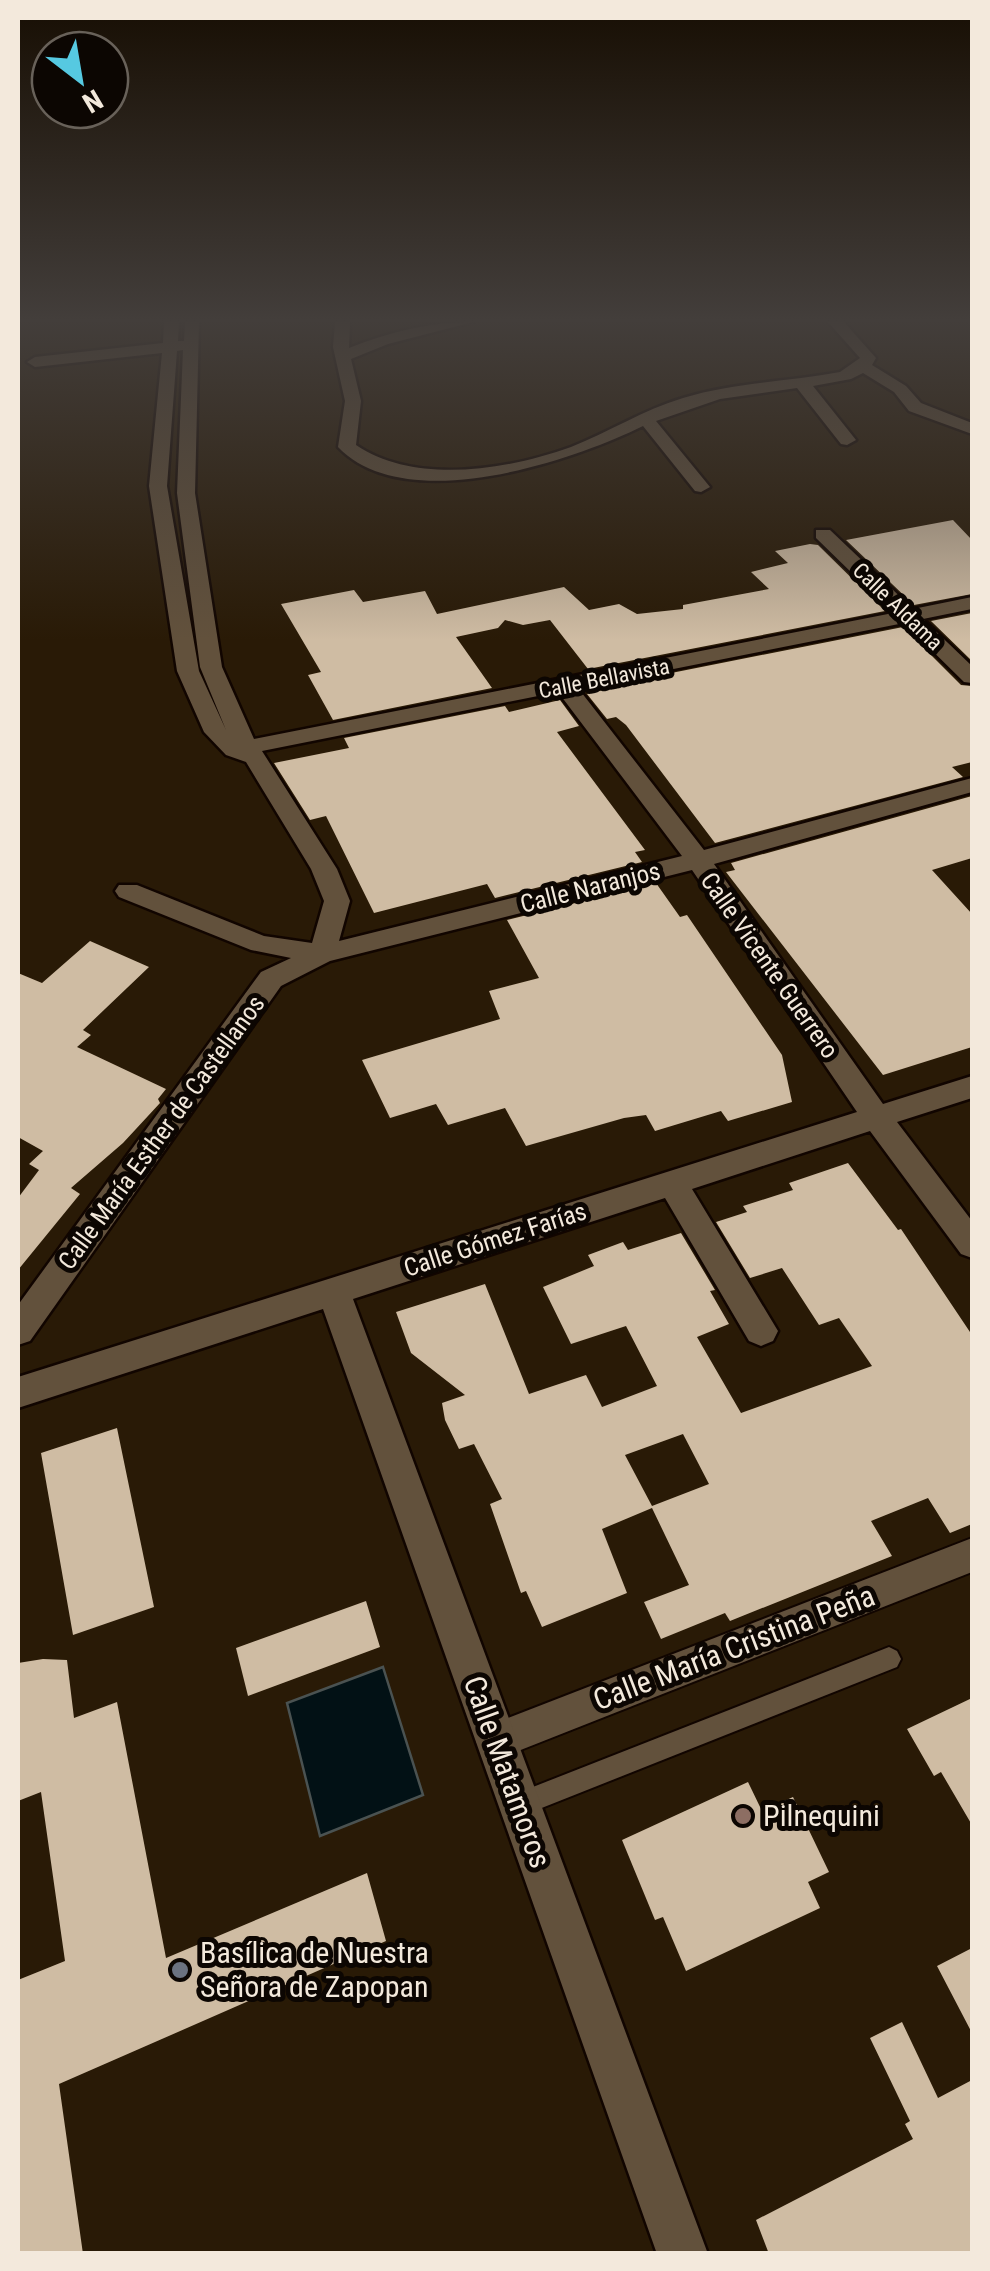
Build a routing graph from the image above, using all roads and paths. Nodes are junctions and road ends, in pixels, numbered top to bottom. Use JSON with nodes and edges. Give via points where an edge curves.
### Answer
{"nodes":[{"id":1,"x":164,"y":428,"type":"edge"},
{"id":2,"x":188,"y":428,"type":"edge"},
{"id":3,"x":349,"y":428,"type":"edge"},
{"id":4,"x":624,"y":428,"type":"edge"},
{"id":5,"x":653,"y":428,"type":"edge"},
{"id":6,"x":837,"y":428,"type":"edge"},
{"id":7,"x":847,"y":440,"type":"dead end"},
{"id":8,"x":701,"y":487,"type":"dead end"},
{"id":9,"x":186,"y":494,"type":"junction"},
{"id":10,"x":159,"y":495,"type":"junction"},
{"id":11,"x":824,"y":534,"type":"dead end"},
{"id":12,"x":972,"y":603,"type":"edge"},
{"id":13,"x":909,"y":616,"type":"junction"},
{"id":14,"x":972,"y":677,"type":"edge"},
{"id":15,"x":565,"y":686,"type":"junction"},
{"id":16,"x":247,"y":754,"type":"junction"},
{"id":17,"x":972,"y":786,"type":"edge"},
{"id":18,"x":698,"y":860,"type":"junction"},
{"id":19,"x":128,"y":891,"type":"dead end"},
{"id":20,"x":322,"y":954,"type":"junction"},
{"id":21,"x":972,"y":1088,"type":"edge"},
{"id":22,"x":876,"y":1118,"type":"junction"},
{"id":23,"x":672,"y":1182,"type":"junction"},
{"id":24,"x":972,"y":1245,"type":"edge"},
{"id":25,"x":333,"y":1290,"type":"junction"},
{"id":26,"x":18,"y":1330,"type":"edge"},
{"id":27,"x":761,"y":1331,"type":"dead end"},
{"id":28,"x":18,"y":1392,"type":"edge"},
{"id":29,"x":972,"y":1555,"type":"edge"},
{"id":30,"x":888,"y":1659,"type":"dead end"},
{"id":31,"x":495,"y":1741,"type":"junction"},
{"id":32,"x":518,"y":1805,"type":"junction"},
{"id":33,"x":684,"y":2254,"type":"edge"}],
"edges":[{"from":1,"to":10,"type":"street"},
{"from":2,"to":9,"type":"street"},
{"from":3,"to":4,"type":"street","via":[[347,447],[384,467],[453,472],[523,466]]},
{"from":5,"to":8,"type":"street"},
{"from":6,"to":7,"type":"street"},
{"from":9,"to":10,"type":"street"},
{"from":9,"to":16,"type":"street","via":[[211,667]]},
{"from":10,"to":16,"type":"street","via":[[188,672],[216,732]]},
{"from":11,"to":13,"type":"street","name":"Calle Aldama"},
{"from":12,"to":13,"type":"street","name":"Calle Bellavista"},
{"from":13,"to":14,"type":"street","name":"Calle Aldama"},
{"from":13,"to":15,"type":"street","name":"Calle Bellavista"},
{"from":15,"to":16,"type":"street","name":"Calle Bellavista"},
{"from":15,"to":18,"type":"street","name":"Calle Vicente Guerrero"},
{"from":16,"to":20,"type":"street","via":[[324,869],[337,901]]},
{"from":17,"to":18,"type":"street","name":"Calle Naranjos"},
{"from":18,"to":20,"type":"street","name":"Calle Naranjos"},
{"from":18,"to":22,"type":"street","name":"Calle Vicente Guerrero"},
{"from":19,"to":20,"type":"street","via":[[260,944]]},
{"from":20,"to":26,"type":"street","name":"Calle María Esther de Castellanos","via":[[272,979]]},
{"from":21,"to":22,"type":"street","name":"Calle Gómez Farías"},
{"from":22,"to":23,"type":"street","name":"Calle Gómez Farías"},
{"from":22,"to":24,"type":"street","name":"Calle Vicente Guerrero"},
{"from":23,"to":25,"type":"street","name":"Calle Gómez Farías"},
{"from":23,"to":27,"type":"street"},
{"from":25,"to":28,"type":"street","name":"Calle Gómez Farías"},
{"from":25,"to":31,"type":"street","name":"Calle Matamoros"},
{"from":29,"to":31,"type":"street","name":"Calle María Cristina Peña"},
{"from":30,"to":32,"type":"lane"},
{"from":31,"to":32,"type":"street","name":"Calle Matamoros"},
{"from":32,"to":33,"type":"street","name":"Calle Matamoros"}]}
